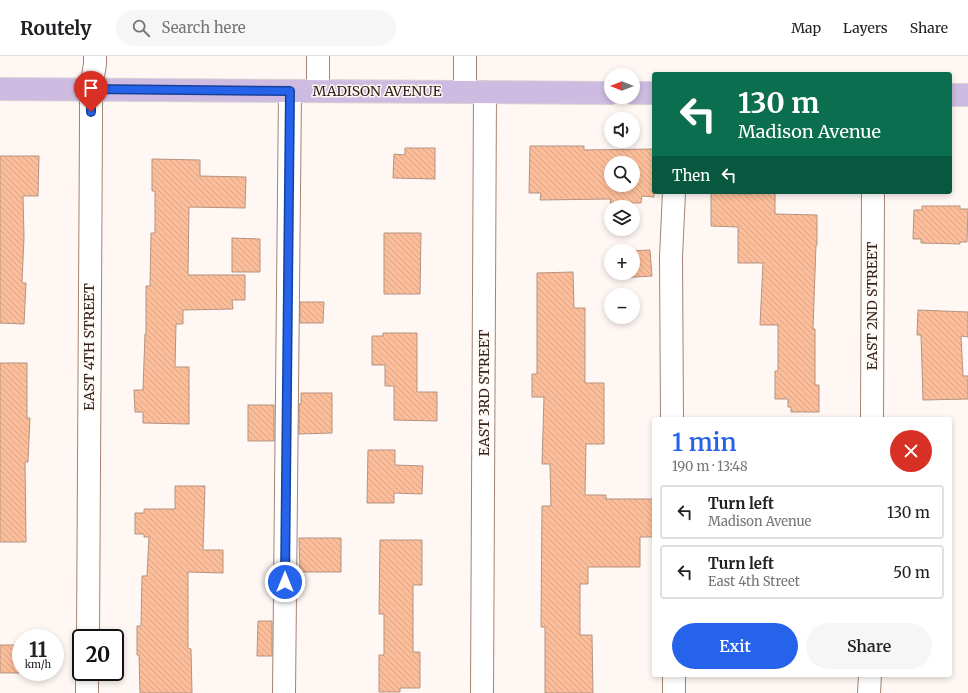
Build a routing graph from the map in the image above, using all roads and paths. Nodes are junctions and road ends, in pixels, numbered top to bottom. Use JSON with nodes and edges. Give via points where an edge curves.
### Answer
{"nodes":[{"id":1,"x":95,"y":56,"type":"edge"},
{"id":2,"x":318,"y":56,"type":"edge"},
{"id":3,"x":465,"y":56,"type":"edge"},
{"id":4,"x":0,"y":89,"type":"edge"},
{"id":5,"x":91,"y":89,"type":"junction"},
{"id":6,"x":290,"y":91,"type":"junction"},
{"id":7,"x":318,"y":91,"type":"junction"},
{"id":8,"x":475,"y":92,"type":"junction"},
{"id":9,"x":604,"y":93,"type":"edge"},
{"id":10,"x":640,"y":93,"type":"edge"},
{"id":11,"x":652,"y":93,"type":"edge"},
{"id":12,"x":952,"y":95,"type":"edge"},
{"id":13,"x":968,"y":95,"type":"edge"},
{"id":14,"x":674,"y":194,"type":"edge"},
{"id":15,"x":873,"y":194,"type":"edge"},
{"id":16,"x":672,"y":417,"type":"edge"},
{"id":17,"x":872,"y":417,"type":"edge"},
{"id":18,"x":88,"y":629,"type":"edge"},
{"id":19,"x":674,"y":677,"type":"edge"},
{"id":20,"x":870,"y":677,"type":"edge"},
{"id":21,"x":87,"y":681,"type":"edge"},
{"id":22,"x":87,"y":693,"type":"edge"},
{"id":23,"x":284,"y":693,"type":"edge"},
{"id":24,"x":482,"y":693,"type":"edge"},
{"id":25,"x":674,"y":693,"type":"edge"},
{"id":26,"x":869,"y":693,"type":"edge"}],
"edges":[{"from":1,"to":5,"type":"street","name":"EAST 4TH STREET"},
{"from":2,"to":7,"type":"street"},
{"from":3,"to":8,"type":"street","name":"EAST 3RD STREET"},
{"from":4,"to":5,"type":"main road","name":"MADISON AVENUE"},
{"from":5,"to":6,"type":"main road","name":"MADISON AVENUE"},
{"from":5,"to":18,"type":"street","name":"EAST 4TH STREET"},
{"from":6,"to":7,"type":"main road","name":"MADISON AVENUE"},
{"from":6,"to":23,"type":"street"},
{"from":7,"to":8,"type":"main road","name":"MADISON AVENUE"},
{"from":8,"to":9,"type":"main road","name":"MADISON AVENUE"},
{"from":8,"to":24,"type":"street","name":"EAST 3RD STREET"},
{"from":10,"to":11,"type":"main road"},
{"from":12,"to":13,"type":"main road"},
{"from":14,"to":16,"type":"street","via":[[671,257]]},
{"from":15,"to":17,"type":"street","name":"EAST 2ND STREET"},
{"from":19,"to":25,"type":"street"},
{"from":20,"to":26,"type":"street"},
{"from":21,"to":22,"type":"street"}]}
